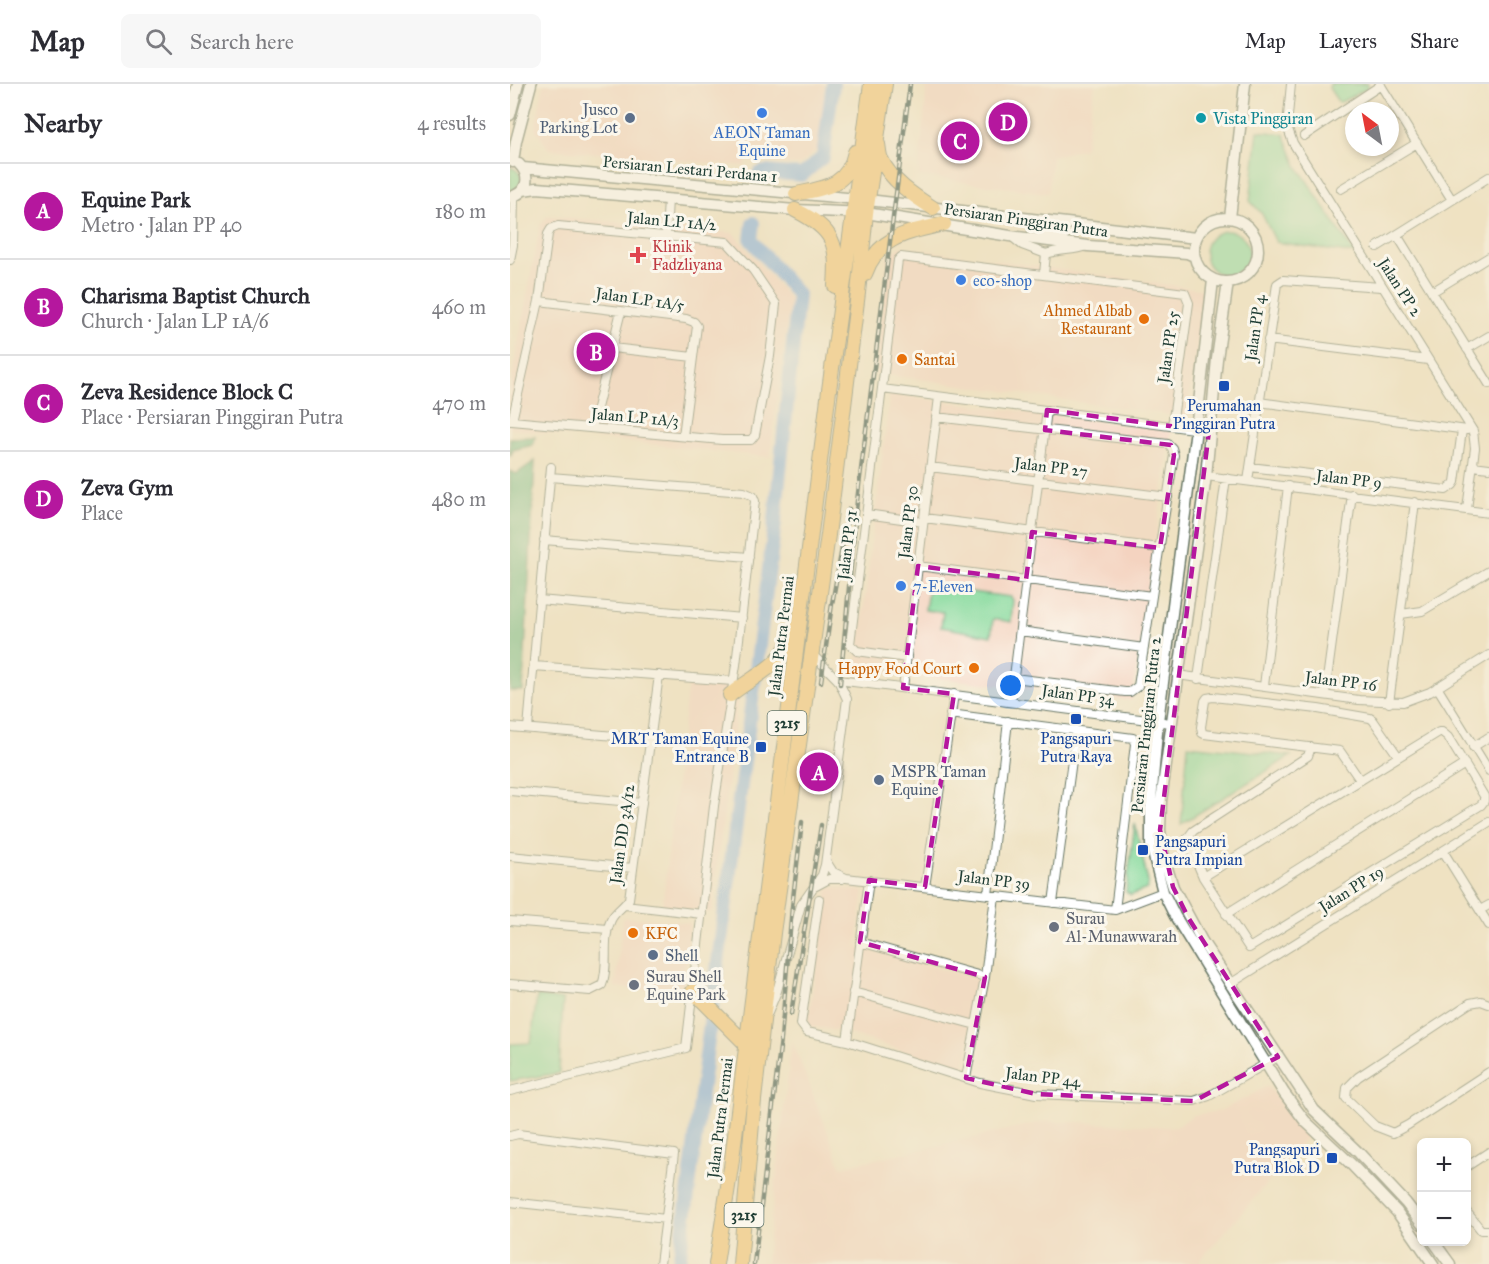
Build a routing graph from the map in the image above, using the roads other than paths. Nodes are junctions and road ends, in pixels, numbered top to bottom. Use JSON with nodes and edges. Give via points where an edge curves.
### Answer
{"nodes":[{"id":1,"x":518,"y":84,"type":"edge"},
{"id":2,"x":531,"y":84,"type":"edge"},
{"id":3,"x":871,"y":84,"type":"edge"},
{"id":4,"x":885,"y":84,"type":"edge"},
{"id":5,"x":1245,"y":84,"type":"edge"},
{"id":6,"x":1291,"y":84,"type":"edge"},
{"id":7,"x":1380,"y":85,"type":"edge"},
{"id":8,"x":868,"y":107,"type":"junction"},
{"id":9,"x":510,"y":115,"type":"edge"},
{"id":10,"x":1304,"y":136,"type":"dead end"},
{"id":11,"x":877,"y":139,"type":"junction"},
{"id":12,"x":1417,"y":143,"type":"junction"},
{"id":13,"x":515,"y":164,"type":"edge"},
{"id":14,"x":1489,"y":177,"type":"edge"},
{"id":15,"x":1341,"y":189,"type":"dead end"},
{"id":16,"x":523,"y":190,"type":"junction"},
{"id":17,"x":796,"y":194,"type":"junction"},
{"id":18,"x":512,"y":197,"type":"edge"},
{"id":19,"x":668,"y":199,"type":"junction"},
{"id":20,"x":1452,"y":200,"type":"junction"},
{"id":21,"x":860,"y":206,"type":"junction"},
{"id":22,"x":933,"y":208,"type":"junction"},
{"id":23,"x":795,"y":210,"type":"junction"},
{"id":24,"x":1230,"y":218,"type":"junction"},
{"id":25,"x":1032,"y":219,"type":"junction"},
{"id":26,"x":944,"y":224,"type":"junction"},
{"id":27,"x":666,"y":235,"type":"junction"},
{"id":28,"x":1397,"y":235,"type":"junction"},
{"id":29,"x":1010,"y":236,"type":"junction"},
{"id":30,"x":1196,"y":238,"type":"junction"},
{"id":31,"x":1065,"y":242,"type":"junction"},
{"id":32,"x":1088,"y":246,"type":"junction"},
{"id":33,"x":1377,"y":247,"type":"dead end"},
{"id":34,"x":1046,"y":254,"type":"junction"},
{"id":35,"x":1194,"y":256,"type":"junction"},
{"id":36,"x":1489,"y":257,"type":"edge"},
{"id":37,"x":510,"y":260,"type":"edge"},
{"id":38,"x":1044,"y":274,"type":"junction"},
{"id":39,"x":1213,"y":280,"type":"junction"},
{"id":40,"x":1228,"y":282,"type":"junction"},
{"id":41,"x":1382,"y":287,"type":"junction"},
{"id":42,"x":858,"y":292,"type":"junction"},
{"id":43,"x":1432,"y":292,"type":"junction"},
{"id":44,"x":539,"y":301,"type":"junction"},
{"id":45,"x":621,"y":311,"type":"junction"},
{"id":46,"x":1489,"y":336,"type":"edge"},
{"id":47,"x":1268,"y":340,"type":"junction"},
{"id":48,"x":612,"y":348,"type":"junction"},
{"id":49,"x":1467,"y":349,"type":"junction"},
{"id":50,"x":834,"y":354,"type":"junction"},
{"id":51,"x":693,"y":357,"type":"junction"},
{"id":52,"x":1428,"y":360,"type":"junction"},
{"id":53,"x":1489,"y":384,"type":"edge"},
{"id":54,"x":882,"y":389,"type":"junction"},
{"id":55,"x":939,"y":397,"type":"junction"},
{"id":56,"x":1259,"y":402,"type":"junction"},
{"id":57,"x":1047,"y":410,"type":"junction"},
{"id":58,"x":936,"y":417,"type":"junction"},
{"id":59,"x":511,"y":421,"type":"edge"},
{"id":60,"x":1172,"y":426,"type":"junction"},
{"id":61,"x":592,"y":428,"type":"junction"},
{"id":62,"x":1196,"y":429,"type":"junction"},
{"id":63,"x":1045,"y":430,"type":"junction"},
{"id":64,"x":1462,"y":430,"type":"junction"},
{"id":65,"x":1209,"y":431,"type":"junction"},
{"id":66,"x":1473,"y":431,"type":"junction"},
{"id":67,"x":755,"y":435,"type":"joint"},
{"id":68,"x":683,"y":436,"type":"junction"},
{"id":69,"x":1473,"y":466,"type":"junction"},
{"id":70,"x":551,"y":467,"type":"dead end"},
{"id":71,"x":930,"y":467,"type":"junction"},
{"id":72,"x":1250,"y":468,"type":"junction"},
{"id":73,"x":1489,"y":468,"type":"edge"},
{"id":74,"x":1206,"y":476,"type":"junction"},
{"id":75,"x":550,"y":477,"type":"junction"},
{"id":76,"x":1226,"y":478,"type":"junction"},
{"id":77,"x":1039,"y":481,"type":"junction"},
{"id":78,"x":1248,"y":481,"type":"junction"},
{"id":79,"x":1288,"y":486,"type":"junction"},
{"id":80,"x":1352,"y":494,"type":"junction"},
{"id":81,"x":1168,"y":497,"type":"junction"},
{"id":82,"x":1415,"y":502,"type":"junction"},
{"id":83,"x":1467,"y":509,"type":"junction"},
{"id":84,"x":1489,"y":513,"type":"edge"},
{"id":85,"x":866,"y":514,"type":"junction"},
{"id":86,"x":924,"y":520,"type":"junction"},
{"id":87,"x":812,"y":524,"type":"junction"},
{"id":88,"x":1032,"y":532,"type":"junction"},
{"id":89,"x":544,"y":540,"type":"junction"},
{"id":90,"x":1160,"y":548,"type":"junction"},
{"id":91,"x":749,"y":556,"type":"junction"},
{"id":92,"x":918,"y":566,"type":"junction"},
{"id":93,"x":1489,"y":571,"type":"edge"},
{"id":94,"x":1026,"y":580,"type":"junction"},
{"id":95,"x":1152,"y":596,"type":"junction"},
{"id":96,"x":539,"y":600,"type":"junction"},
{"id":97,"x":1401,"y":614,"type":"junction"},
{"id":98,"x":742,"y":618,"type":"junction"},
{"id":99,"x":1020,"y":631,"type":"junction"},
{"id":100,"x":1144,"y":648,"type":"junction"},
{"id":101,"x":811,"y":654,"type":"junction"},
{"id":102,"x":1489,"y":655,"type":"edge"},
{"id":103,"x":907,"y":658,"type":"junction"},
{"id":104,"x":534,"y":666,"type":"junction"},
{"id":105,"x":659,"y":675,"type":"junction"},
{"id":106,"x":1177,"y":675,"type":"junction"},
{"id":107,"x":1014,"y":678,"type":"junction"},
{"id":108,"x":1198,"y":679,"type":"junction"},
{"id":109,"x":838,"y":680,"type":"junction"},
{"id":110,"x":1264,"y":686,"type":"junction"},
{"id":111,"x":735,"y":687,"type":"junction"},
{"id":112,"x":1437,"y":687,"type":"junction"},
{"id":113,"x":903,"y":688,"type":"junction"},
{"id":114,"x":954,"y":694,"type":"junction"},
{"id":115,"x":1325,"y":695,"type":"junction"},
{"id":116,"x":1011,"y":701,"type":"junction"},
{"id":117,"x":1389,"y":703,"type":"junction"},
{"id":118,"x":1322,"y":710,"type":"junction"},
{"id":119,"x":950,"y":714,"type":"junction"},
{"id":120,"x":1008,"y":721,"type":"junction"},
{"id":121,"x":1158,"y":721,"type":"junction"},
{"id":122,"x":1171,"y":723,"type":"junction"},
{"id":123,"x":510,"y":728,"type":"edge"},
{"id":124,"x":528,"y":728,"type":"junction"},
{"id":125,"x":1076,"y":730,"type":"junction"},
{"id":126,"x":1489,"y":737,"type":"edge"},
{"id":127,"x":650,"y":739,"type":"junction"},
{"id":128,"x":1311,"y":747,"type":"junction"},
{"id":129,"x":1473,"y":747,"type":"junction"},
{"id":130,"x":1398,"y":756,"type":"junction"},
{"id":131,"x":1465,"y":764,"type":"junction"},
{"id":132,"x":1489,"y":771,"type":"edge"},
{"id":133,"x":1360,"y":780,"type":"junction"},
{"id":134,"x":510,"y":791,"type":"edge"},
{"id":135,"x":642,"y":803,"type":"junction"},
{"id":136,"x":1489,"y":822,"type":"edge"},
{"id":137,"x":1443,"y":851,"type":"junction"},
{"id":138,"x":510,"y":856,"type":"edge"},
{"id":139,"x":826,"y":860,"type":"junction"},
{"id":140,"x":633,"y":868,"type":"junction"},
{"id":141,"x":1203,"y":877,"type":"junction"},
{"id":142,"x":846,"y":878,"type":"junction"},
{"id":143,"x":869,"y":880,"type":"junction"},
{"id":144,"x":925,"y":887,"type":"junction"},
{"id":145,"x":1163,"y":892,"type":"junction"},
{"id":146,"x":807,"y":893,"type":"junction"},
{"id":147,"x":992,"y":895,"type":"junction"},
{"id":148,"x":819,"y":899,"type":"dead end"},
{"id":149,"x":1053,"y":903,"type":"junction"},
{"id":150,"x":625,"y":905,"type":"junction"},
{"id":151,"x":1489,"y":905,"type":"edge"},
{"id":152,"x":1115,"y":910,"type":"junction"},
{"id":153,"x":1480,"y":910,"type":"junction"},
{"id":154,"x":702,"y":914,"type":"junction"},
{"id":155,"x":1226,"y":914,"type":"junction"},
{"id":156,"x":510,"y":921,"type":"edge"},
{"id":157,"x":1489,"y":925,"type":"edge"},
{"id":158,"x":608,"y":929,"type":"junction"},
{"id":159,"x":860,"y":942,"type":"junction"},
{"id":160,"x":985,"y":977,"type":"junction"},
{"id":161,"x":510,"y":984,"type":"edge"},
{"id":162,"x":1230,"y":984,"type":"junction"},
{"id":163,"x":854,"y":992,"type":"junction"},
{"id":164,"x":697,"y":995,"type":"junction"},
{"id":165,"x":1489,"y":1004,"type":"edge"},
{"id":166,"x":976,"y":1025,"type":"junction"},
{"id":167,"x":762,"y":1028,"type":"junction"},
{"id":168,"x":847,"y":1041,"type":"junction"},
{"id":169,"x":746,"y":1044,"type":"junction"},
{"id":170,"x":1278,"y":1057,"type":"junction"},
{"id":171,"x":1266,"y":1064,"type":"junction"},
{"id":172,"x":1489,"y":1072,"type":"edge"},
{"id":173,"x":966,"y":1078,"type":"junction"},
{"id":174,"x":510,"y":1091,"type":"edge"},
{"id":175,"x":510,"y":1136,"type":"edge"},
{"id":176,"x":1489,"y":1152,"type":"edge"},
{"id":177,"x":1471,"y":1164,"type":"edge"},
{"id":178,"x":510,"y":1202,"type":"edge"},
{"id":179,"x":1417,"y":1217,"type":"edge"},
{"id":180,"x":1471,"y":1217,"type":"edge"},
{"id":181,"x":666,"y":1220,"type":"junction"},
{"id":182,"x":1489,"y":1230,"type":"edge"},
{"id":183,"x":1437,"y":1246,"type":"edge"},
{"id":184,"x":660,"y":1264,"type":"edge"},
{"id":185,"x":716,"y":1264,"type":"edge"},
{"id":186,"x":740,"y":1264,"type":"edge"},
{"id":187,"x":1433,"y":1264,"type":"edge"},
{"id":188,"x":1450,"y":1264,"type":"edge"}],
"edges":[{"from":1,"to":9,"type":"street"},
{"from":2,"to":13,"type":"street","via":[[516,141]]},
{"from":3,"to":8,"type":"main road","name":"Jalan Putra Permai","number":"3215"},
{"from":4,"to":11,"type":"main road","name":"Jalan Putra Permai","number":"3215"},
{"from":5,"to":24,"type":"street"},
{"from":6,"to":41,"type":"street","name":"Jalan PP 2","via":[[1289,135]]},
{"from":7,"to":10,"type":"street"},
{"from":7,"to":12,"type":"street"},
{"from":8,"to":17,"type":"main road","via":[[861,119],[847,174],[827,187]]},
{"from":8,"to":21,"type":"main road","name":"Jalan Putra Permai","number":"3215"},
{"from":11,"to":21,"type":"main road","name":"Jalan Putra Permai","number":"3215"},
{"from":11,"to":22,"type":"main road","via":[[881,159],[892,175]]},
{"from":12,"to":15,"type":"street"},
{"from":12,"to":20,"type":"street"},
{"from":13,"to":16,"type":"street","via":[[527,179]]},
{"from":13,"to":17,"type":"street","name":"Persiaran Lestari Perdana 1"},
{"from":14,"to":20,"type":"street"},
{"from":16,"to":18,"type":"street"},
{"from":16,"to":19,"type":"street","name":"Persiaran Lestari Perdana 1"},
{"from":17,"to":21,"type":"street","name":"Persiaran Lestari Perdana 1"},
{"from":18,"to":37,"type":"street"},
{"from":19,"to":23,"type":"street","name":"Persiaran Lestari Perdana 1"},
{"from":19,"to":27,"type":"street"},
{"from":20,"to":28,"type":"street"},
{"from":21,"to":22,"type":"street","name":"Persiaran Pinggiran Putra"},
{"from":21,"to":23,"type":"street","name":"Persiaran Lestari Perdana 1"},
{"from":21,"to":26,"type":"street","name":"Persiaran Pinggiran Putra"},
{"from":21,"to":42,"type":"main road","name":"Jalan Putra Permai","number":"3215"},
{"from":21,"to":50,"type":"main road","name":"Jalan Putra Permai","number":"3215"},
{"from":22,"to":25,"type":"street","name":"Persiaran Pinggiran Putra"},
{"from":23,"to":50,"type":"main road","via":[[813,219],[833,242],[837,259]]},
{"from":24,"to":30,"type":"street","via":[[1206,225]]},
{"from":24,"to":40,"type":"street","via":[[1240,220],[1255,235],[1258,256],[1247,274]]},
{"from":25,"to":30,"type":"street","name":"Persiaran Pinggiran Putra"},
{"from":25,"to":31,"type":"street","via":[[1033,228]]},
{"from":26,"to":29,"type":"street","name":"Persiaran Pinggiran Putra"},
{"from":26,"to":42,"type":"main road","via":[[903,234],[877,250]]},
{"from":27,"to":44,"type":"street","name":"Jalan LP 1A/2","via":[[558,226],[551,229]]},
{"from":27,"to":67,"type":"street","name":"Jalan LP 1A/2","via":[[727,242],[753,270],[776,304]]},
{"from":28,"to":33,"type":"street"},
{"from":28,"to":43,"type":"street"},
{"from":29,"to":31,"type":"street","name":"Persiaran Pinggiran Putra"},
{"from":29,"to":34,"type":"street"},
{"from":30,"to":35,"type":"street"},
{"from":31,"to":32,"type":"street","name":"Persiaran Pinggiran Putra"},
{"from":32,"to":34,"type":"street"},
{"from":32,"to":35,"type":"street","name":"Persiaran Pinggiran Putra"},
{"from":34,"to":38,"type":"street"},
{"from":35,"to":39,"type":"street","via":[[1204,274]]},
{"from":36,"to":43,"type":"street"},
{"from":38,"to":54,"type":"street","name":"Jalan PP 25","via":[[901,257]]},
{"from":38,"to":60,"type":"street","name":"Jalan PP 25","via":[[1187,296]]},
{"from":39,"to":40,"type":"street"},
{"from":39,"to":62,"type":"street","name":"Persiaran Pinggiran Putra 2"},
{"from":40,"to":65,"type":"street","name":"Persiaran Pinggiran Putra 2"},
{"from":41,"to":47,"type":"street","name":"Jalan PP 4","via":[[1283,280],[1276,287]]},
{"from":41,"to":52,"type":"street","name":"Jalan PP 2"},
{"from":42,"to":101,"type":"main road","name":"Jalan Putra Permai","number":"3215"},
{"from":43,"to":49,"type":"street"},
{"from":44,"to":45,"type":"street","name":"Jalan LP 1A/5"},
{"from":44,"to":59,"type":"street"},
{"from":45,"to":48,"type":"street"},
{"from":45,"to":51,"type":"street","name":"Jalan LP 1A/5","via":[[694,322],[697,326]]},
{"from":46,"to":49,"type":"street"},
{"from":47,"to":52,"type":"street"},
{"from":47,"to":56,"type":"street","name":"Jalan PP 4"},
{"from":48,"to":51,"type":"street"},
{"from":48,"to":61,"type":"street"},
{"from":49,"to":53,"type":"street"},
{"from":50,"to":87,"type":"main road","name":"Jalan Putra Permai","number":"3215"},
{"from":51,"to":68,"type":"street","name":"Jalan LP 1A/5"},
{"from":52,"to":66,"type":"street","name":"Jalan PP 2"},
{"from":54,"to":55,"type":"street"},
{"from":54,"to":85,"type":"street","name":"Jalan PP 31"},
{"from":55,"to":57,"type":"street"},
{"from":55,"to":58,"type":"street","name":"Jalan PP 30"},
{"from":56,"to":64,"type":"street"},
{"from":56,"to":72,"type":"street","name":"Jalan PP 4"},
{"from":57,"to":60,"type":"street"},
{"from":57,"to":63,"type":"street"},
{"from":58,"to":63,"type":"street"},
{"from":58,"to":71,"type":"street","name":"Jalan PP 30"},
{"from":59,"to":61,"type":"street","name":"Jalan LP 1A/3"},
{"from":60,"to":62,"type":"street"},
{"from":61,"to":68,"type":"street","name":"Jalan LP 1A/3"},
{"from":62,"to":65,"type":"street"},
{"from":62,"to":121,"type":"street","name":"Persiaran Pinggiran Putra 2"},
{"from":63,"to":77,"type":"street"},
{"from":63,"to":81,"type":"street","via":[[1168,444],[1174,455]]},
{"from":64,"to":66,"type":"street"},
{"from":64,"to":72,"type":"street","via":[[1455,482],[1443,490]]},
{"from":65,"to":74,"type":"street","name":"Persiaran Pinggiran Putra 2"},
{"from":66,"to":69,"type":"street"},
{"from":67,"to":68,"type":"street","name":"Jalan LP 1A/3","via":[[743,441]]},
{"from":69,"to":73,"type":"street"},
{"from":69,"to":83,"type":"street"},
{"from":70,"to":75,"type":"street"},
{"from":71,"to":77,"type":"street","name":"Jalan PP 27"},
{"from":71,"to":86,"type":"street","name":"Jalan PP 30"},
{"from":72,"to":78,"type":"street","name":"Jalan PP 4"},
{"from":74,"to":76,"type":"street","name":"Jalan PP 9"},
{"from":74,"to":106,"type":"street","name":"Persiaran Pinggiran Putra 2"},
{"from":75,"to":89,"type":"street"},
{"from":75,"to":91,"type":"street","via":[[744,492],[755,501]]},
{"from":76,"to":78,"type":"street","name":"Jalan PP 9"},
{"from":76,"to":108,"type":"street"},
{"from":77,"to":81,"type":"street","name":"Jalan PP 27"},
{"from":77,"to":88,"type":"street"},
{"from":78,"to":79,"type":"street","name":"Jalan PP 9"},
{"from":79,"to":80,"type":"street","name":"Jalan PP 9"},
{"from":79,"to":110,"type":"street"},
{"from":80,"to":82,"type":"street","name":"Jalan PP 9"},
{"from":80,"to":115,"type":"street"},
{"from":81,"to":90,"type":"street"},
{"from":82,"to":83,"type":"street","name":"Jalan PP 9"},
{"from":82,"to":97,"type":"street"},
{"from":83,"to":84,"type":"street","name":"Jalan PP 9"},
{"from":85,"to":86,"type":"street"},
{"from":85,"to":103,"type":"street","name":"Jalan PP 31","via":[[850,644],[857,651]]},
{"from":86,"to":88,"type":"street"},
{"from":86,"to":92,"type":"street","name":"Jalan PP 30"},
{"from":87,"to":111,"type":"main road","via":[[801,563],[790,642],[770,669]]},
{"from":87,"to":169,"type":"main road","name":"Jalan Putra Permai","number":"3215"},
{"from":88,"to":90,"type":"street"},
{"from":88,"to":94,"type":"street"},
{"from":89,"to":91,"type":"street"},
{"from":89,"to":96,"type":"street"},
{"from":90,"to":95,"type":"street"},
{"from":91,"to":98,"type":"street"},
{"from":92,"to":94,"type":"street"},
{"from":92,"to":103,"type":"street","name":"Jalan PP 30"},
{"from":93,"to":97,"type":"street","via":[[1422,611]]},
{"from":94,"to":95,"type":"street"},
{"from":94,"to":99,"type":"street"},
{"from":95,"to":100,"type":"street"},
{"from":96,"to":98,"type":"street"},
{"from":96,"to":104,"type":"street"},
{"from":97,"to":117,"type":"street"},
{"from":98,"to":111,"type":"street"},
{"from":99,"to":100,"type":"street"},
{"from":99,"to":107,"type":"street"},
{"from":100,"to":107,"type":"street","via":[[1138,686],[1130,692]]},
{"from":101,"to":109,"type":"street"},
{"from":101,"to":167,"type":"main road","name":"Jalan Putra Permai","number":"3215"},
{"from":102,"to":112,"type":"street","name":"Jalan PP 16"},
{"from":103,"to":113,"type":"street","name":"Jalan PP 30"},
{"from":104,"to":105,"type":"street"},
{"from":104,"to":124,"type":"street"},
{"from":105,"to":111,"type":"street"},
{"from":105,"to":127,"type":"street","name":"Jalan DD 3A/12"},
{"from":106,"to":108,"type":"street","name":"Jalan PP 16"},
{"from":106,"to":122,"type":"street","name":"Persiaran Pinggiran Putra 2"},
{"from":107,"to":116,"type":"street"},
{"from":108,"to":110,"type":"street","name":"Jalan PP 16"},
{"from":109,"to":113,"type":"street","name":"Jalan PP 34"},
{"from":109,"to":139,"type":"street","via":[[847,699]]},
{"from":110,"to":115,"type":"street","name":"Jalan PP 16"},
{"from":111,"to":154,"type":"street"},
{"from":112,"to":117,"type":"street","name":"Jalan PP 16","via":[[1403,702]]},
{"from":112,"to":129,"type":"street"},
{"from":113,"to":114,"type":"street","name":"Jalan PP 34"},
{"from":114,"to":116,"type":"street","name":"Jalan PP 34"},
{"from":114,"to":119,"type":"street"},
{"from":115,"to":117,"type":"street","name":"Jalan PP 16"},
{"from":115,"to":118,"type":"street"},
{"from":116,"to":121,"type":"street","name":"Jalan PP 34"},
{"from":118,"to":128,"type":"street","via":[[1214,697],[1204,703],[1204,734]]},
{"from":118,"to":130,"type":"street","via":[[1372,719]]},
{"from":119,"to":120,"type":"street"},
{"from":119,"to":144,"type":"street"},
{"from":120,"to":125,"type":"street"},
{"from":120,"to":147,"type":"street"},
{"from":121,"to":122,"type":"street","name":"Jalan PP 34"},
{"from":121,"to":145,"type":"street","name":"Persiaran Pinggiran Putra 2","via":[[1151,845]]},
{"from":122,"to":162,"type":"street","name":"Persiaran Pinggiran Putra 2","via":[[1161,801],[1164,858],[1189,919]]},
{"from":123,"to":124,"type":"street"},
{"from":124,"to":127,"type":"street"},
{"from":125,"to":149,"type":"street"},
{"from":125,"to":152,"type":"street","via":[[1133,738],[1135,744]]},
{"from":126,"to":129,"type":"street"},
{"from":127,"to":135,"type":"street","name":"Jalan DD 3A/12"},
{"from":128,"to":133,"type":"street","via":[[1342,752]]},
{"from":128,"to":141,"type":"street","via":[[1308,756],[1190,833],[1188,843]]},
{"from":129,"to":132,"type":"street"},
{"from":130,"to":131,"type":"street","via":[[1442,732]]},
{"from":130,"to":133,"type":"street"},
{"from":131,"to":155,"type":"street"},
{"from":131,"to":155,"type":"street","via":[[1484,796],[1481,805],[1251,947]]},
{"from":133,"to":141,"type":"street"},
{"from":134,"to":135,"type":"street"},
{"from":135,"to":140,"type":"street","name":"Jalan DD 3A/12"},
{"from":136,"to":137,"type":"street","name":"Jalan PP 19"},
{"from":137,"to":153,"type":"street"},
{"from":137,"to":162,"type":"street","name":"Jalan PP 19"},
{"from":138,"to":140,"type":"street"},
{"from":139,"to":142,"type":"street","via":[[833,872]]},
{"from":139,"to":146,"type":"street","via":[[822,875]]},
{"from":140,"to":150,"type":"street","name":"Jalan DD 3A/12"},
{"from":141,"to":155,"type":"street"},
{"from":142,"to":143,"type":"street","name":"Jalan PP 39"},
{"from":142,"to":146,"type":"street","via":[[826,880]]},
{"from":143,"to":144,"type":"street","name":"Jalan PP 39"},
{"from":143,"to":159,"type":"street"},
{"from":144,"to":147,"type":"street","name":"Jalan PP 39"},
{"from":145,"to":152,"type":"street","name":"Jalan PP 39"},
{"from":145,"to":171,"type":"street","name":"Persiaran Pinggiran Putra 2"},
{"from":146,"to":167,"type":"street"},
{"from":147,"to":149,"type":"street","name":"Jalan PP 39"},
{"from":147,"to":160,"type":"street"},
{"from":148,"to":168,"type":"street","name":"Jalan PP 44","via":[[801,1024],[807,1032]]},
{"from":149,"to":152,"type":"street","name":"Jalan PP 39"},
{"from":150,"to":154,"type":"street"},
{"from":150,"to":158,"type":"street","name":"Jalan DD 3A/12"},
{"from":151,"to":153,"type":"street"},
{"from":153,"to":157,"type":"street"},
{"from":154,"to":164,"type":"street"},
{"from":156,"to":158,"type":"street"},
{"from":158,"to":161,"type":"street","via":[[604,982],[599,988],[590,991]]},
{"from":159,"to":160,"type":"street"},
{"from":159,"to":163,"type":"street"},
{"from":160,"to":166,"type":"street"},
{"from":162,"to":170,"type":"street","name":"Persiaran Pinggiran Putra 2"},
{"from":163,"to":166,"type":"street"},
{"from":163,"to":168,"type":"street"},
{"from":164,"to":169,"type":"main road"},
{"from":164,"to":174,"type":"street","via":[[686,1048]]},
{"from":165,"to":172,"type":"street","via":[[1470,1003],[1358,1077],[1346,1093],[1349,1103],[1380,1130],[1395,1132]]},
{"from":166,"to":173,"type":"street"},
{"from":167,"to":186,"type":"main road","name":"Jalan Putra Permai","number":"3215"},
{"from":168,"to":173,"type":"street","name":"Jalan PP 44"},
{"from":169,"to":185,"type":"main road","name":"Jalan Putra Permai","number":"3215"},
{"from":170,"to":171,"type":"street","name":"Jalan PP 44"},
{"from":170,"to":179,"type":"street","name":"Persiaran Pinggiran Putra 2","via":[[1314,1110]]},
{"from":171,"to":173,"type":"street","name":"Jalan PP 44","via":[[1194,1101],[1036,1095]]},
{"from":171,"to":187,"type":"street","name":"Persiaran Pinggiran Putra 2","via":[[1305,1121],[1397,1212]]},
{"from":175,"to":181,"type":"street","via":[[674,1154]]},
{"from":176,"to":177,"type":"street"},
{"from":178,"to":181,"type":"street"},
{"from":180,"to":182,"type":"street","via":[[1480,1230]]},
{"from":181,"to":184,"type":"street"},
{"from":183,"to":188,"type":"street"}]}
